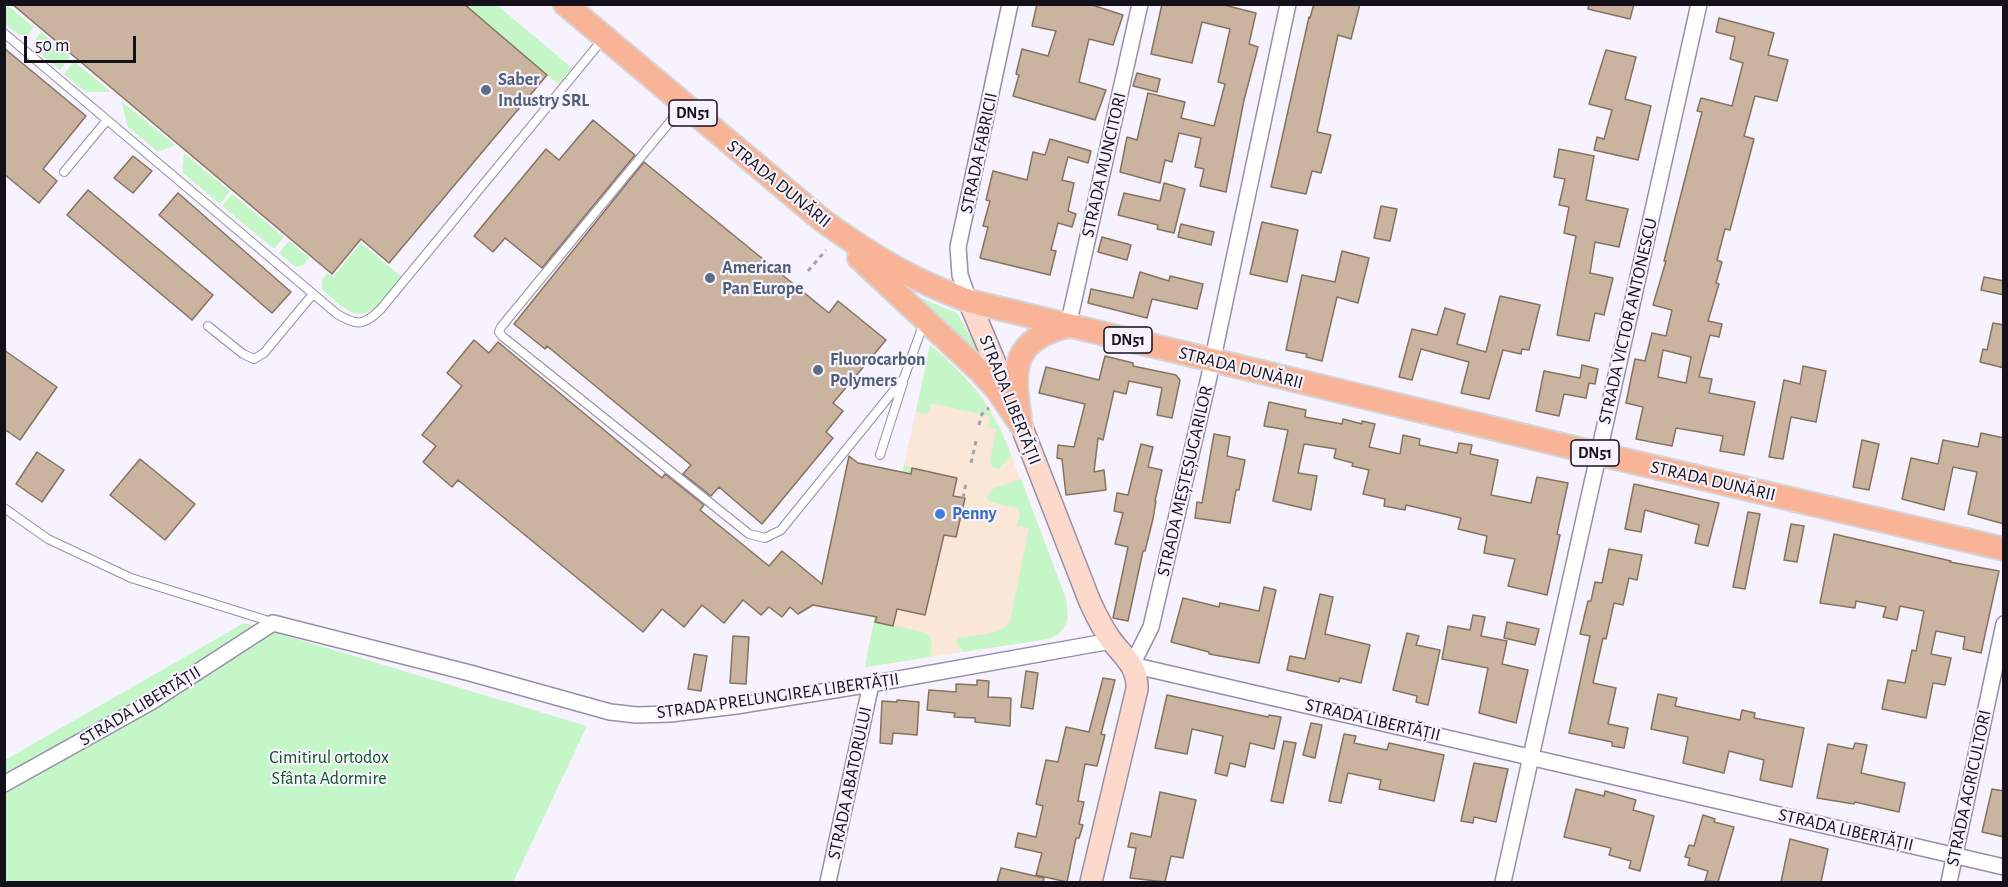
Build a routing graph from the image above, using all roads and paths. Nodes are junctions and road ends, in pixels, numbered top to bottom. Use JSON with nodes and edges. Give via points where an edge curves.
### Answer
{"nodes":[{"id":1,"x":565,"y":4,"type":"edge"},
{"id":2,"x":1010,"y":4,"type":"edge"},
{"id":3,"x":1140,"y":4,"type":"edge"},
{"id":4,"x":1288,"y":4,"type":"edge"},
{"id":5,"x":1699,"y":4,"type":"edge"},
{"id":6,"x":4,"y":33,"type":"edge"},
{"id":7,"x":604,"y":38,"type":"junction"},
{"id":8,"x":684,"y":105,"type":"junction"},
{"id":9,"x":107,"y":120,"type":"junction"},
{"id":10,"x":64,"y":172,"type":"dead end"},
{"id":11,"x":822,"y":220,"type":"junction"},
{"id":12,"x":826,"y":250,"type":"dead end"},
{"id":13,"x":808,"y":271,"type":"dead end"},
{"id":14,"x":313,"y":294,"type":"junction"},
{"id":15,"x":969,"y":301,"type":"junction"},
{"id":16,"x":925,"y":321,"type":"junction"},
{"id":17,"x":208,"y":326,"type":"dead end"},
{"id":18,"x":1068,"y":326,"type":"junction"},
{"id":19,"x":1212,"y":361,"type":"junction"},
{"id":20,"x":904,"y":378,"type":"junction"},
{"id":21,"x":993,"y":405,"type":"dead end"},
{"id":22,"x":979,"y":425,"type":"dead end"},
{"id":23,"x":1021,"y":425,"type":"junction"},
{"id":24,"x":976,"y":441,"type":"dead end"},
{"id":25,"x":1599,"y":454,"type":"junction"},
{"id":26,"x":880,"y":455,"type":"dead end"},
{"id":27,"x":971,"y":463,"type":"dead end"},
{"id":28,"x":966,"y":483,"type":"dead end"},
{"id":29,"x":963,"y":498,"type":"dead end"},
{"id":30,"x":4,"y":507,"type":"edge"},
{"id":31,"x":2004,"y":549,"type":"edge"},
{"id":32,"x":273,"y":623,"type":"junction"},
{"id":33,"x":2004,"y":624,"type":"edge"},
{"id":34,"x":1112,"y":641,"type":"junction"},
{"id":35,"x":1132,"y":665,"type":"junction"},
{"id":36,"x":871,"y":684,"type":"junction"},
{"id":37,"x":1533,"y":757,"type":"junction"},
{"id":38,"x":4,"y":784,"type":"edge"},
{"id":39,"x":1955,"y":855,"type":"junction"},
{"id":40,"x":2004,"y":867,"type":"edge"},
{"id":41,"x":828,"y":882,"type":"edge"},
{"id":42,"x":1091,"y":882,"type":"edge"},
{"id":43,"x":1503,"y":882,"type":"edge"},
{"id":44,"x":1949,"y":882,"type":"edge"}],
"edges":[{"from":1,"to":7,"type":"main road","name":"STRADA DUNĂRII","number":"DN51"},
{"from":2,"to":15,"type":"street","name":"STRADA FABRICII","via":[[958,247],[960,275]]},
{"from":3,"to":18,"type":"street","name":"STRADA MUNCITORI"},
{"from":4,"to":19,"type":"street","name":"STRADA MEȘTEȘUGARILOR"},
{"from":5,"to":25,"type":"street","name":"STRADA VICTOR ANTONESCU"},
{"from":6,"to":9,"type":"lane"},
{"from":7,"to":8,"type":"main road","name":"STRADA DUNĂRII","number":"DN51"},
{"from":7,"to":14,"type":"lane","via":[[371,318],[361,323],[350,322]]},
{"from":8,"to":11,"type":"main road","name":"STRADA DUNĂRII","number":"DN51"},
{"from":8,"to":20,"type":"lane","via":[[501,327],[502,336],[749,534],[765,538],[781,530]]},
{"from":9,"to":10,"type":"lane"},
{"from":9,"to":14,"type":"lane"},
{"from":11,"to":15,"type":"main road","name":"STRADA DUNĂRII","number":"DN51","via":[[892,268]]},
{"from":11,"to":16,"type":"main road"},
{"from":12,"to":13,"type":"path"},
{"from":14,"to":17,"type":"lane","via":[[264,353],[254,359]]},
{"from":15,"to":18,"type":"main road","name":"STRADA DUNĂRII","number":"DN51"},
{"from":15,"to":23,"type":"street","name":"STRADA LIBERTĂȚII"},
{"from":16,"to":20,"type":"lane"},
{"from":16,"to":23,"type":"main road","via":[[989,381]]},
{"from":18,"to":19,"type":"main road","name":"STRADA DUNĂRII","number":"DN51"},
{"from":18,"to":23,"type":"main road","via":[[1039,336],[1020,358],[1015,380]]},
{"from":19,"to":25,"type":"main road","name":"STRADA DUNĂRII","number":"DN51"},
{"from":19,"to":35,"type":"street","name":"STRADA MEȘTEȘUGARILOR","via":[[1151,627]]},
{"from":20,"to":26,"type":"lane"},
{"from":21,"to":22,"type":"path","via":[[982,414]]},
{"from":23,"to":34,"type":"street","name":"STRADA LIBERTĂȚII","via":[[1085,591]]},
{"from":24,"to":27,"type":"path"},
{"from":25,"to":31,"type":"main road","name":"STRADA DUNĂRII","number":"DN51"},
{"from":25,"to":37,"type":"street","name":"STRADA VICTOR ANTONESCU"},
{"from":28,"to":29,"type":"path"},
{"from":30,"to":32,"type":"lane","via":[[48,539],[131,578]]},
{"from":32,"to":36,"type":"street","name":"STRADA PRELUNGIREA LIBERTĂȚII","via":[[610,712],[637,715],[704,710]]},
{"from":32,"to":38,"type":"street","name":"STRADA LIBERTĂȚII","via":[[151,702]]},
{"from":33,"to":39,"type":"street","name":"STRADA AGRICULTORI"},
{"from":34,"to":35,"type":"street","name":"STRADA LIBERTĂȚII"},
{"from":34,"to":36,"type":"street","name":"STRADA PRELUNGIREA LIBERTĂȚII"},
{"from":35,"to":37,"type":"street","name":"STRADA LIBERTĂȚII"},
{"from":35,"to":42,"type":"street","via":[[1137,689]]},
{"from":36,"to":41,"type":"street","name":"STRADA ABATORULUI"},
{"from":37,"to":39,"type":"street","name":"STRADA LIBERTĂȚII"},
{"from":37,"to":43,"type":"street","name":"STRADA VICTOR ANTONESCU"},
{"from":39,"to":40,"type":"street","name":"STRADA LIBERTĂȚII"},
{"from":39,"to":44,"type":"street","name":"STRADA AGRICULTORI"}]}
